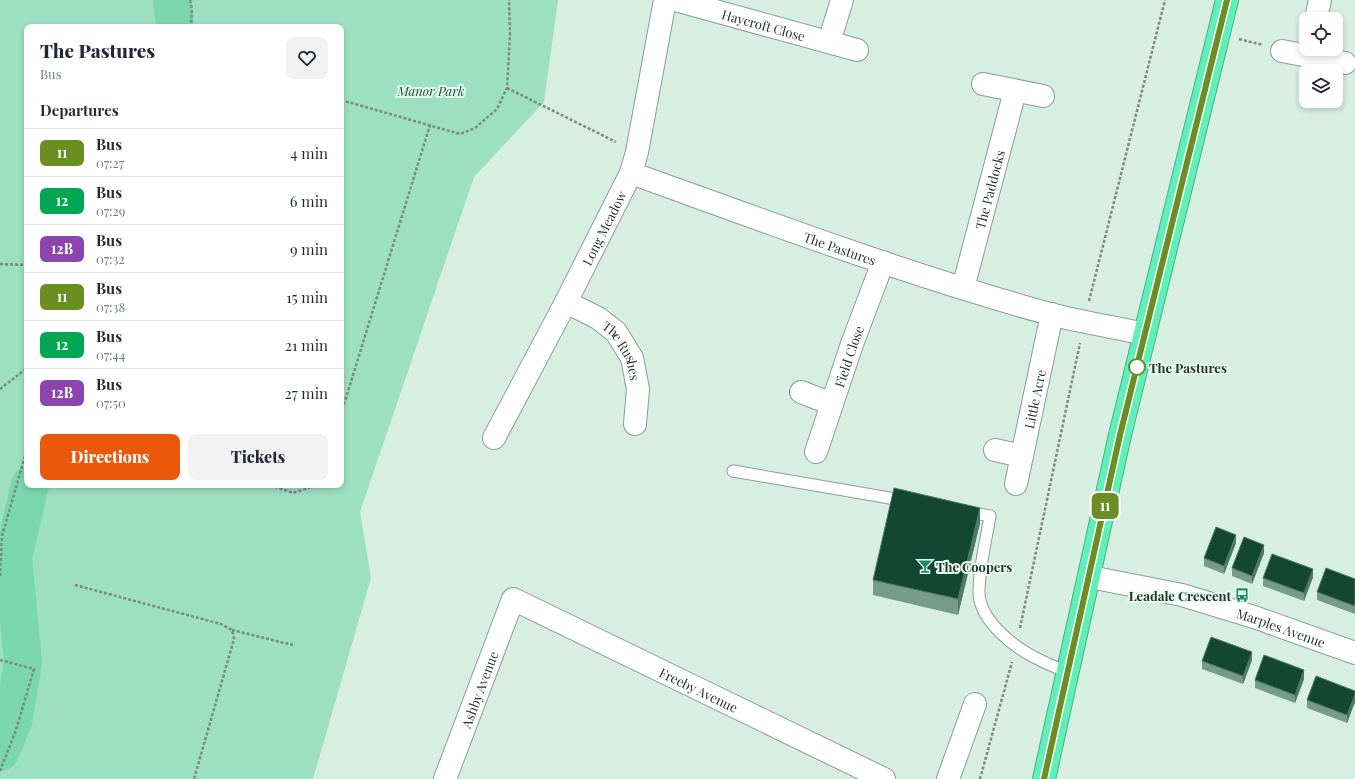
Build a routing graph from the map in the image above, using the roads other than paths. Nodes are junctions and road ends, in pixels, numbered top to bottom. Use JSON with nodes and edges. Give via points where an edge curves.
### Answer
{"nodes":[{"id":1,"x":665,"y":0,"type":"edge"},
{"id":2,"x":675,"y":0,"type":"edge"},
{"id":3,"x":842,"y":0,"type":"edge"},
{"id":4,"x":1227,"y":0,"type":"edge"},
{"id":5,"x":1320,"y":0,"type":"edge"},
{"id":6,"x":1317,"y":12,"type":"edge"},
{"id":7,"x":829,"y":42,"type":"junction"},
{"id":8,"x":857,"y":50,"type":"dead end"},
{"id":9,"x":1282,"y":51,"type":"road end"},
{"id":10,"x":1299,"y":52,"type":"edge"},
{"id":11,"x":1322,"y":56,"type":"edge"},
{"id":12,"x":1345,"y":63,"type":"dead end"},
{"id":13,"x":983,"y":84,"type":"dead end"},
{"id":14,"x":1015,"y":91,"type":"junction"},
{"id":15,"x":1043,"y":96,"type":"dead end"},
{"id":16,"x":631,"y":173,"type":"junction"},
{"id":17,"x":883,"y":262,"type":"junction"},
{"id":18,"x":962,"y":288,"type":"junction"},
{"id":19,"x":566,"y":302,"type":"junction"},
{"id":20,"x":1052,"y":314,"type":"junction"},
{"id":21,"x":1145,"y":334,"type":"junction"},
{"id":22,"x":801,"y":392,"type":"dead end"},
{"id":23,"x":832,"y":404,"type":"junction"},
{"id":24,"x":635,"y":424,"type":"dead end"},
{"id":25,"x":494,"y":438,"type":"dead end"},
{"id":26,"x":995,"y":450,"type":"dead end"},
{"id":27,"x":816,"y":452,"type":"dead end"},
{"id":28,"x":1022,"y":456,"type":"junction"},
{"id":29,"x":733,"y":470,"type":"dead end"},
{"id":30,"x":1016,"y":484,"type":"dead end"},
{"id":31,"x":918,"y":503,"type":"edge"},
{"id":32,"x":954,"y":509,"type":"edge"},
{"id":33,"x":1090,"y":577,"type":"junction"},
{"id":34,"x":513,"y":599,"type":"joint"},
{"id":35,"x":1355,"y":653,"type":"edge"},
{"id":36,"x":1068,"y":672,"type":"junction"},
{"id":37,"x":975,"y":704,"type":"dead end"},
{"id":38,"x":445,"y":779,"type":"edge"},
{"id":39,"x":884,"y":779,"type":"edge"},
{"id":40,"x":948,"y":779,"type":"edge"},
{"id":41,"x":1044,"y":779,"type":"edge"}],
"edges":[{"from":1,"to":16,"type":"street","name":"Long Meadow"},
{"from":2,"to":7,"type":"street","name":"Haycroft Close"},
{"from":3,"to":7,"type":"street"},
{"from":4,"to":21,"type":"highway"},
{"from":5,"to":6,"type":"street"},
{"from":7,"to":8,"type":"street","name":"Haycroft Close"},
{"from":9,"to":10,"type":"street"},
{"from":11,"to":12,"type":"street"},
{"from":13,"to":14,"type":"street"},
{"from":14,"to":15,"type":"street"},
{"from":14,"to":18,"type":"street","name":"The Paddocks"},
{"from":16,"to":17,"type":"street","name":"The Pastures"},
{"from":16,"to":19,"type":"street","name":"Long Meadow"},
{"from":17,"to":18,"type":"street","name":"The Pastures"},
{"from":17,"to":23,"type":"street","name":"Field Close"},
{"from":18,"to":20,"type":"street","name":"The Pastures"},
{"from":19,"to":24,"type":"street","name":"The Rushes","via":[[598,318],[616,332],[632,358],[638,389]]},
{"from":19,"to":25,"type":"street","name":"Long Meadow"},
{"from":20,"to":21,"type":"street","name":"The Pastures"},
{"from":20,"to":28,"type":"street","name":"Little Acre"},
{"from":21,"to":33,"type":"highway","via":[[1120,435]]},
{"from":22,"to":23,"type":"street"},
{"from":23,"to":27,"type":"street","name":"Field Close"},
{"from":26,"to":28,"type":"street"},
{"from":28,"to":30,"type":"street","name":"Little Acre"},
{"from":29,"to":31,"type":"lane"},
{"from":32,"to":36,"type":"lane","via":[[990,516],[979,593],[982,609],[992,623],[1016,646],[1039,660]]},
{"from":33,"to":35,"type":"street","name":"Marples Avenue","via":[[1182,596],[1254,617]]},
{"from":33,"to":36,"type":"highway"},
{"from":34,"to":38,"type":"street","name":"Ashby Avenue"},
{"from":34,"to":39,"type":"street","name":"Freeby Avenue"},
{"from":36,"to":41,"type":"highway"},
{"from":37,"to":40,"type":"street"}]}
